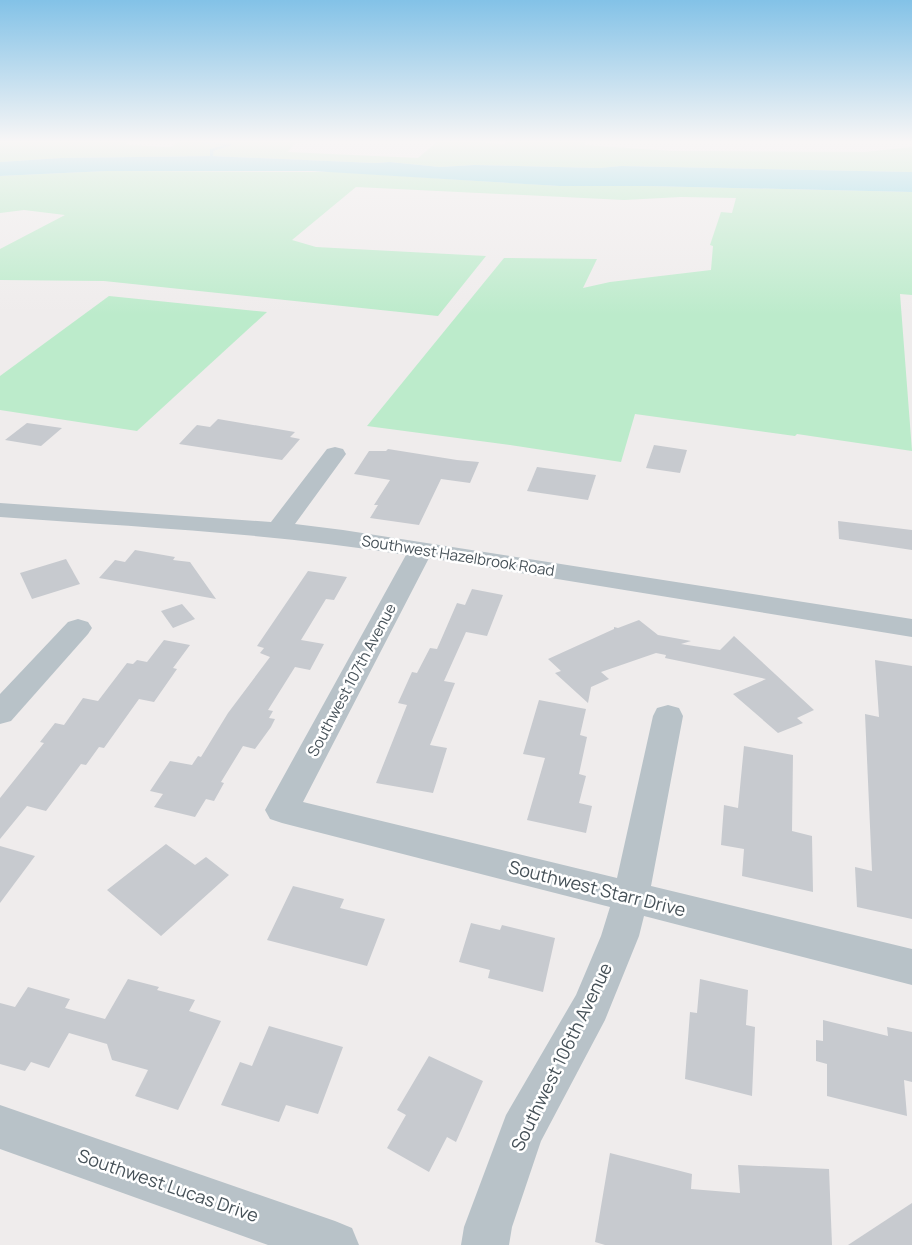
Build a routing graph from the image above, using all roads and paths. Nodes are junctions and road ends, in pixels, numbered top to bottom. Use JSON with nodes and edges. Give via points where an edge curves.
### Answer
{"nodes":[{"id":1,"x":336,"y":454,"type":"dead end"},
{"id":2,"x":0,"y":510,"type":"edge"},
{"id":3,"x":278,"y":530,"type":"junction"},
{"id":4,"x":421,"y":550,"type":"junction"},
{"id":5,"x":78,"y":628,"type":"dead end"},
{"id":6,"x":912,"y":628,"type":"edge"},
{"id":7,"x":0,"y":713,"type":"edge"},
{"id":8,"x":668,"y":716,"type":"dead end"},
{"id":9,"x":282,"y":810,"type":"joint"},
{"id":10,"x":630,"y":898,"type":"junction"},
{"id":11,"x":912,"y":967,"type":"edge"},
{"id":12,"x":0,"y":1127,"type":"edge"},
{"id":13,"x":336,"y":1245,"type":"edge"},
{"id":14,"x":485,"y":1245,"type":"edge"}],
"edges":[{"from":1,"to":3,"type":"street"},
{"from":2,"to":3,"type":"street","name":"Southwest Hazelbrook Road"},
{"from":3,"to":4,"type":"street","name":"Southwest Hazelbrook Road"},
{"from":4,"to":6,"type":"street","name":"Southwest Hazelbrook Road"},
{"from":4,"to":9,"type":"street","name":"Southwest 107th Avenue"},
{"from":5,"to":7,"type":"street"},
{"from":8,"to":10,"type":"street","name":"Southwest 106th Avenue"},
{"from":9,"to":10,"type":"street","name":"Southwest Starr Drive"},
{"from":10,"to":11,"type":"street","name":"Southwest Starr Drive"},
{"from":10,"to":14,"type":"street","name":"Southwest 106th Avenue","via":[[620,936],[591,1007],[522,1130],[488,1227]]},
{"from":12,"to":13,"type":"street","name":"Southwest Lucas Drive"}]}
